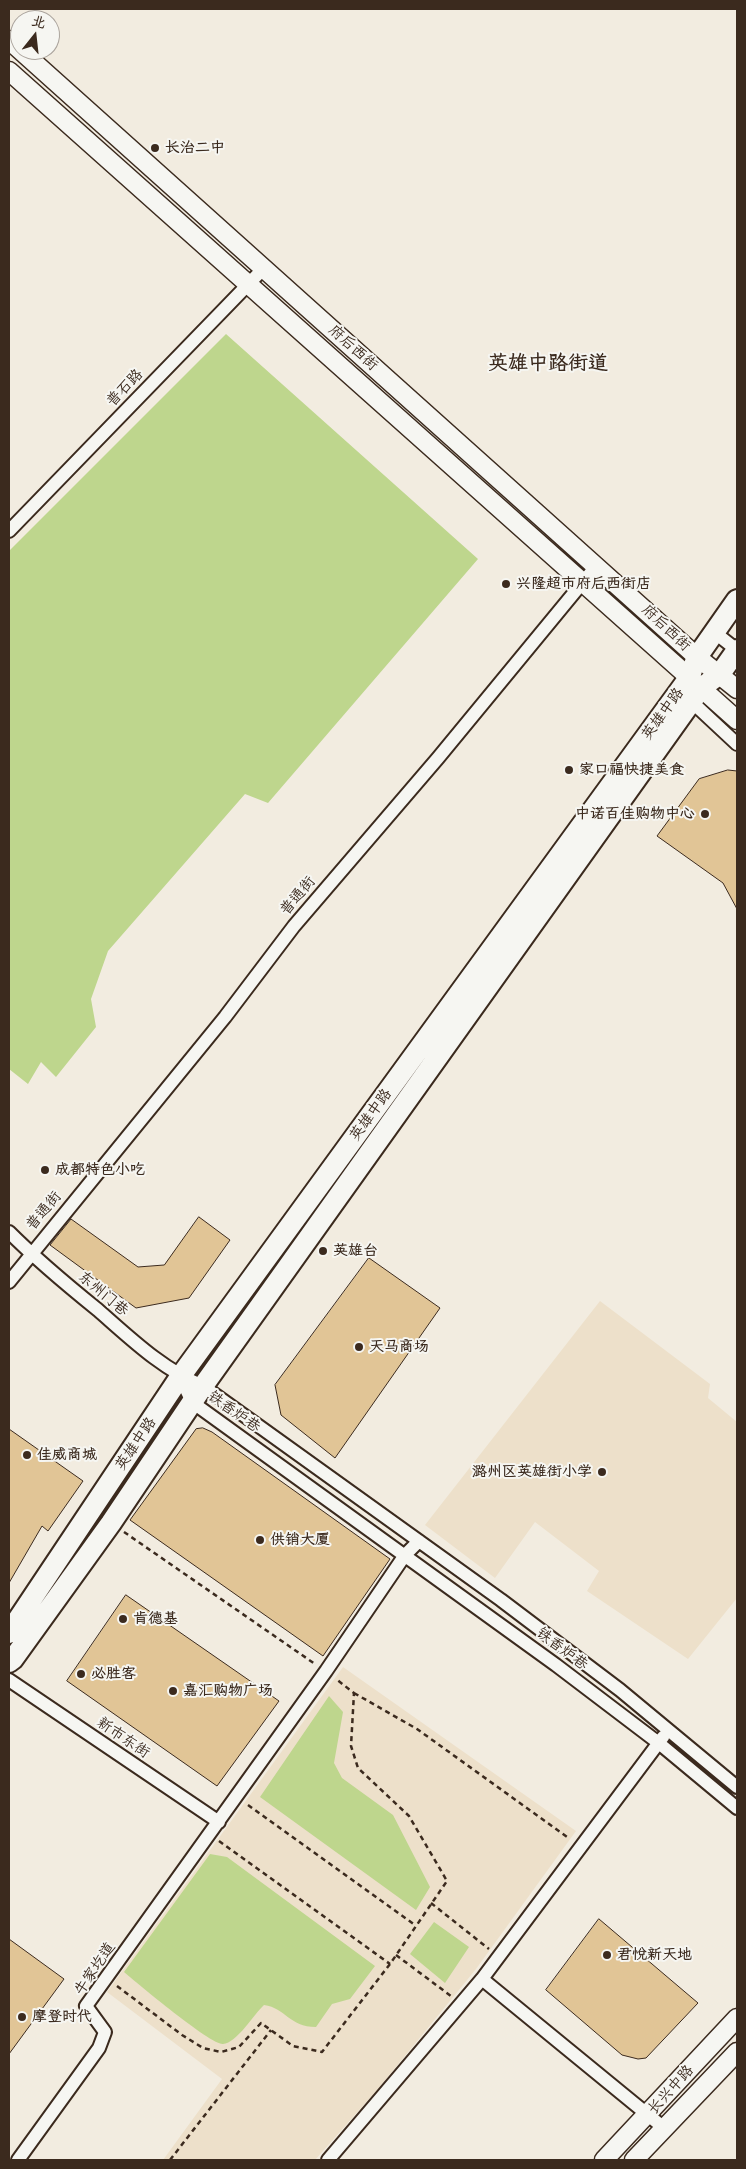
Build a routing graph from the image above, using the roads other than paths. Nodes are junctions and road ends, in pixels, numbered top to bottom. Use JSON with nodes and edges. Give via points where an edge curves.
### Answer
{"nodes":[{"id":1,"x":9,"y":40,"type":"edge"},
{"id":2,"x":9,"y":71,"type":"edge"},
{"id":3,"x":264,"y":268,"type":"junction"},
{"id":4,"x":249,"y":285,"type":"junction"},
{"id":5,"x":9,"y":531,"type":"edge"},
{"id":6,"x":597,"y":565,"type":"junction"},
{"id":7,"x":583,"y":584,"type":"junction"},
{"id":8,"x":737,"y":600,"type":"edge"},
{"id":9,"x":714,"y":632,"type":"junction"},
{"id":10,"x":737,"y":650,"type":"edge"},
{"id":11,"x":697,"y":657,"type":"junction"},
{"id":12,"x":720,"y":674,"type":"junction"},
{"id":13,"x":694,"y":689,"type":"junction"},
{"id":14,"x":737,"y":689,"type":"edge"},
{"id":15,"x":737,"y":720,"type":"edge"},
{"id":16,"x":737,"y":744,"type":"edge"},
{"id":17,"x":9,"y":1232,"type":"edge"},
{"id":18,"x":30,"y":1253,"type":"junction"},
{"id":19,"x":9,"y":1282,"type":"edge"},
{"id":20,"x":180,"y":1377,"type":"junction"},
{"id":21,"x":197,"y":1394,"type":"junction"},
{"id":22,"x":418,"y":1541,"type":"junction"},
{"id":23,"x":405,"y":1555,"type":"junction"},
{"id":24,"x":9,"y":1633,"type":"edge"},
{"id":25,"x":9,"y":1662,"type":"edge"},
{"id":26,"x":9,"y":1680,"type":"edge"},
{"id":27,"x":668,"y":1728,"type":"junction"},
{"id":28,"x":660,"y":1744,"type":"junction"},
{"id":29,"x":737,"y":1787,"type":"edge"},
{"id":30,"x":737,"y":1808,"type":"edge"},
{"id":31,"x":219,"y":1822,"type":"junction"},
{"id":32,"x":482,"y":1979,"type":"junction"},
{"id":33,"x":737,"y":2018,"type":"edge"},
{"id":34,"x":737,"y":2052,"type":"edge"},
{"id":35,"x":648,"y":2115,"type":"junction"},
{"id":36,"x":664,"y":2128,"type":"junction"},
{"id":37,"x":18,"y":2160,"type":"edge"},
{"id":38,"x":328,"y":2160,"type":"edge"},
{"id":39,"x":604,"y":2160,"type":"edge"},
{"id":40,"x":634,"y":2160,"type":"edge"}],
"edges":[{"from":1,"to":3,"type":"main road","name":"府后西街"},
{"from":2,"to":4,"type":"main road","name":"府后西街"},
{"from":3,"to":4,"type":"street","name":"普石路"},
{"from":3,"to":6,"type":"main road","name":"府后西街"},
{"from":4,"to":5,"type":"street","name":"普石路"},
{"from":4,"to":7,"type":"main road","name":"府后西街"},
{"from":6,"to":7,"type":"street","name":"普通街"},
{"from":6,"to":11,"type":"main road","name":"府后西街"},
{"from":7,"to":13,"type":"main road","name":"府后西街"},
{"from":7,"to":18,"type":"street","name":"普通街","via":[[294,926],[225,1017]]},
{"from":8,"to":9,"type":"main road","name":"英雄中路"},
{"from":9,"to":10,"type":"street"},
{"from":9,"to":11,"type":"main road","name":"英雄中路"},
{"from":10,"to":12,"type":"main road","name":"英雄中路"},
{"from":11,"to":12,"type":"main road","name":"府后西街"},
{"from":11,"to":13,"type":"main road","name":"英雄中路"},
{"from":12,"to":13,"type":"main road","name":"英雄中路"},
{"from":12,"to":14,"type":"main road","name":"府后西街"},
{"from":13,"to":15,"type":"main road","name":"府后西街"},
{"from":13,"to":16,"type":"street"},
{"from":13,"to":20,"type":"main road","name":"英雄中路"},
{"from":13,"to":21,"type":"main road","name":"英雄中路"},
{"from":17,"to":18,"type":"street","name":"东州门巷"},
{"from":18,"to":19,"type":"street","name":"普通街"},
{"from":18,"to":20,"type":"street","name":"东州门巷"},
{"from":20,"to":21,"type":"street","name":"铁香炉巷"},
{"from":20,"to":21,"type":"street","name":"铁香炉巷"},
{"from":20,"to":24,"type":"main road","name":"英雄中路"},
{"from":21,"to":22,"type":"street","name":"铁香炉巷"},
{"from":21,"to":23,"type":"street","name":"铁香炉巷"},
{"from":21,"to":25,"type":"main road","name":"英雄中路","via":[[111,1523]]},
{"from":22,"to":23,"type":"street","name":"牛家圪道"},
{"from":22,"to":27,"type":"street","name":"铁香炉巷"},
{"from":23,"to":28,"type":"street","name":"铁香炉巷"},
{"from":23,"to":31,"type":"street","name":"牛家圪道"},
{"from":26,"to":31,"type":"street","name":"新市东街"},
{"from":27,"to":28,"type":"street"},
{"from":27,"to":29,"type":"street","name":"铁香炉巷"},
{"from":28,"to":30,"type":"street","name":"铁香炉巷"},
{"from":28,"to":32,"type":"street"},
{"from":31,"to":37,"type":"street","name":"牛家圪道","via":[[86,2006],[106,2032]]},
{"from":32,"to":35,"type":"street"},
{"from":32,"to":38,"type":"street"},
{"from":33,"to":35,"type":"main road","name":"长兴中路"},
{"from":34,"to":36,"type":"main road","name":"长兴中路"},
{"from":35,"to":36,"type":"street"},
{"from":35,"to":39,"type":"main road","name":"长兴中路"},
{"from":36,"to":40,"type":"main road","name":"长兴中路"}]}
